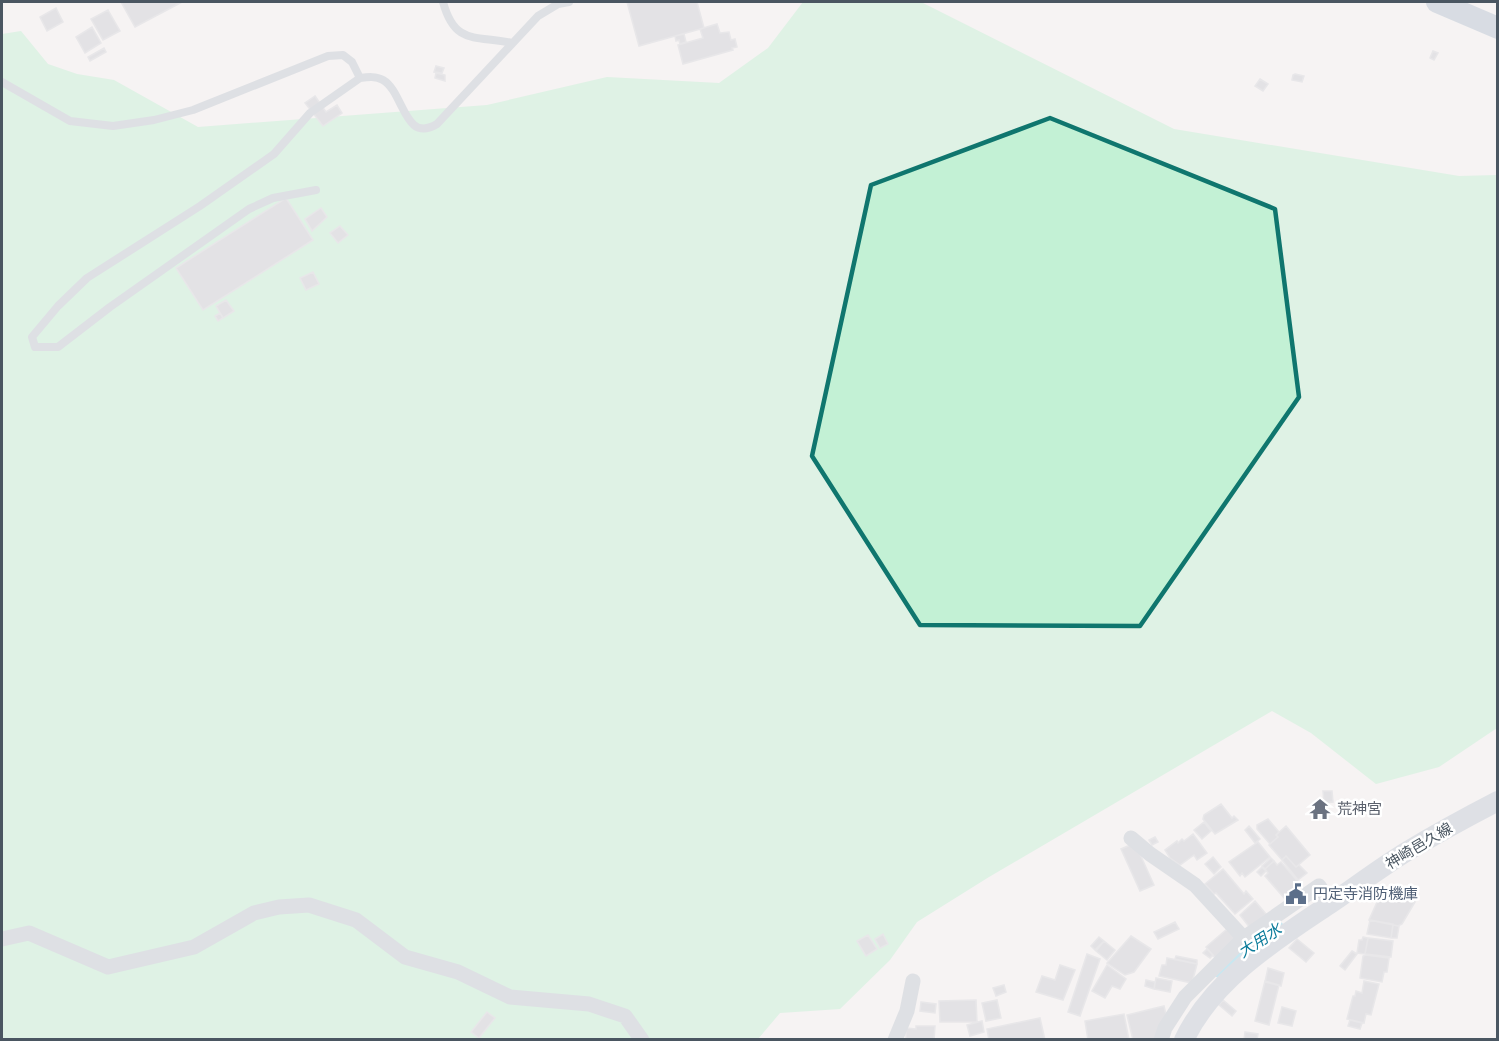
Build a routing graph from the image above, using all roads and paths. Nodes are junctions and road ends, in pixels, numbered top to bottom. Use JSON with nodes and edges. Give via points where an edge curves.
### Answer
{"nodes":[{"id":1,"x":443,"y":2,"type":"edge"},
{"id":2,"x":569,"y":2,"type":"edge"},
{"id":3,"x":1437,"y":2,"type":"edge"},
{"id":4,"x":1497,"y":28,"type":"edge"},
{"id":5,"x":512,"y":43,"type":"junction"},
{"id":6,"x":360,"y":78,"type":"junction"},
{"id":7,"x":2,"y":82,"type":"edge"},
{"id":8,"x":316,"y":190,"type":"dead end"},
{"id":9,"x":1497,"y":801,"type":"edge"},
{"id":10,"x":1131,"y":838,"type":"dead end"},
{"id":11,"x":2,"y":939,"type":"edge"},
{"id":12,"x":1251,"y":946,"type":"junction"},
{"id":13,"x":913,"y":981,"type":"dead end"},
{"id":14,"x":642,"y":1040,"type":"edge"},
{"id":15,"x":895,"y":1040,"type":"edge"},
{"id":16,"x":1161,"y":1040,"type":"edge"},
{"id":17,"x":1184,"y":1040,"type":"edge"}],
"edges":[{"from":1,"to":5,"type":"lane","via":[[451,24],[460,32],[475,39]]},
{"from":2,"to":5,"type":"lane","via":[[538,16]]},
{"from":3,"to":4,"type":"main road"},
{"from":5,"to":6,"type":"lane","via":[[429,129],[419,129],[411,123],[393,91],[381,79]]},
{"from":6,"to":7,"type":"lane","via":[[352,62],[343,55],[328,56],[193,110],[113,126],[70,121]]},
{"from":6,"to":8,"type":"lane","via":[[310,113],[274,154],[87,278],[32,337],[35,347],[58,347],[249,209],[273,198]]},
{"from":9,"to":12,"type":"main road","name":"神崎邑久線","via":[[1327,897]]},
{"from":10,"to":12,"type":"street","via":[[1195,885]]},
{"from":11,"to":14,"type":"street","via":[[29,933],[108,967],[194,947],[254,913],[309,905],[357,920],[405,957],[458,972],[510,997],[589,1004],[625,1016]]},
{"from":12,"to":16,"type":"street","via":[[1185,997]]},
{"from":12,"to":17,"type":"main road","name":"神崎邑久線","via":[[1239,970],[1210,999]]},
{"from":13,"to":15,"type":"street","via":[[907,1011]]}]}
